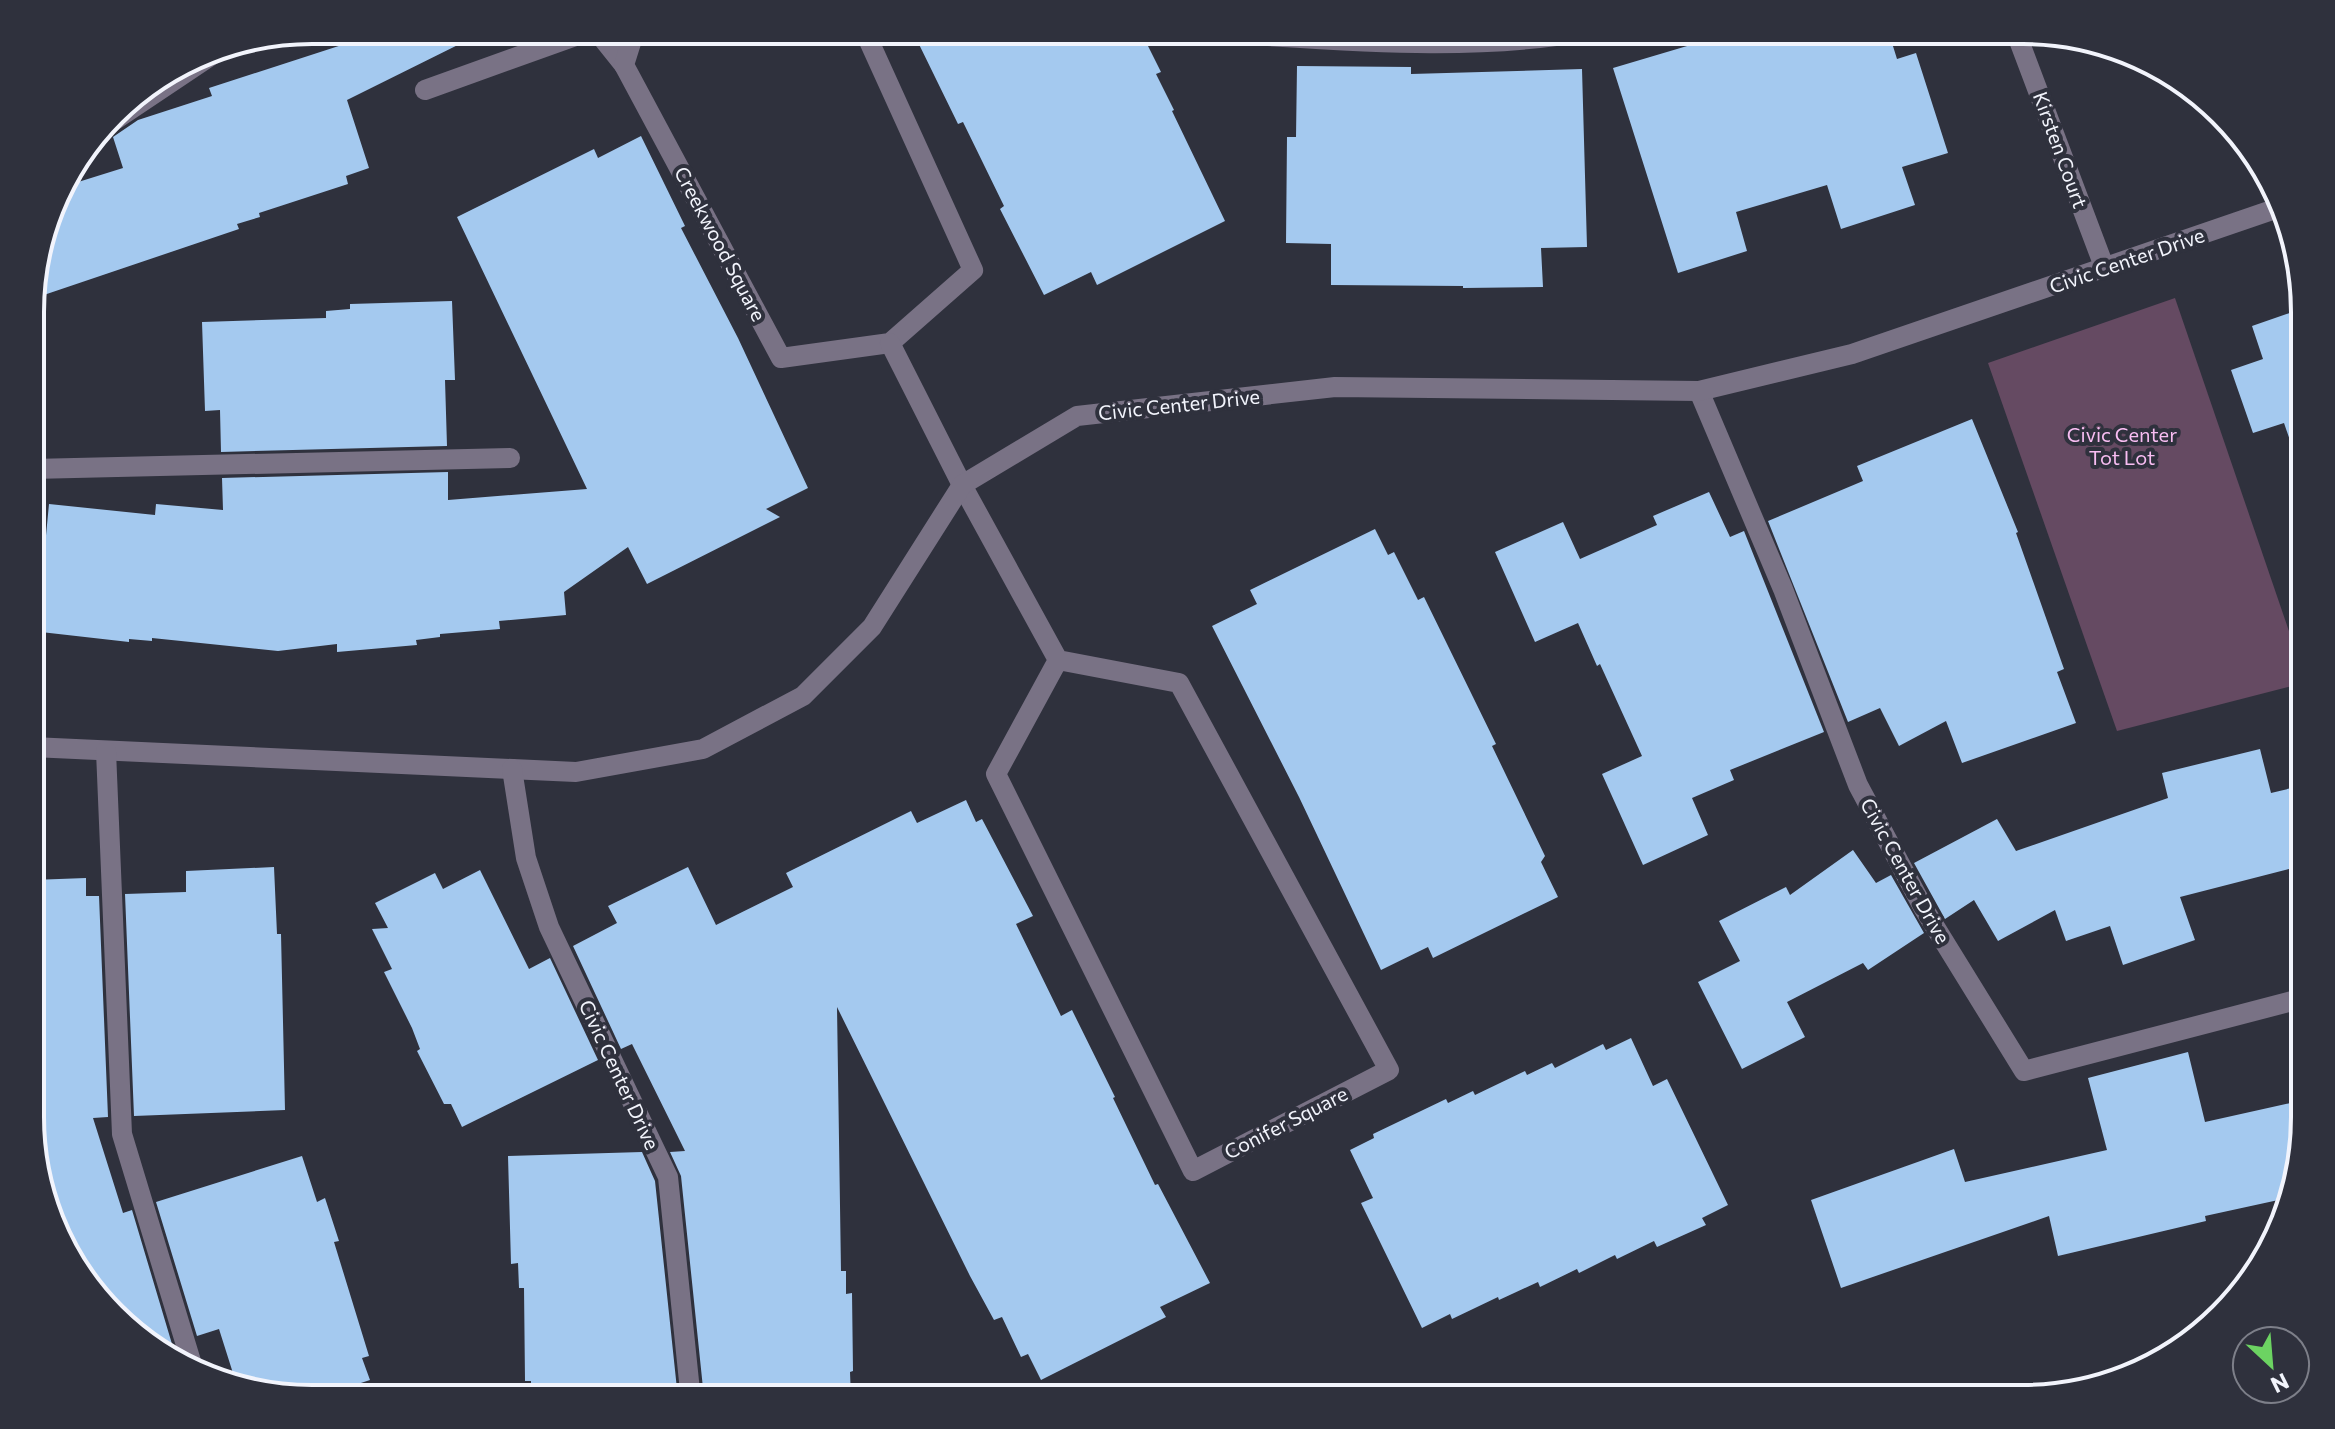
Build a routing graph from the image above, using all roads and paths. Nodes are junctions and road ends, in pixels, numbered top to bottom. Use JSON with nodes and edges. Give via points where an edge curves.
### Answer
{"nodes":[{"id":1,"x":555,"y":44,"type":"edge"},
{"id":2,"x":606,"y":44,"type":"edge"},
{"id":3,"x":631,"y":44,"type":"edge"},
{"id":4,"x":870,"y":44,"type":"edge"},
{"id":5,"x":2020,"y":44,"type":"edge"},
{"id":6,"x":624,"y":65,"type":"junction"},
{"id":7,"x":425,"y":90,"type":"dead end"},
{"id":8,"x":2271,"y":210,"type":"edge"},
{"id":9,"x":2105,"y":269,"type":"junction"},
{"id":10,"x":890,"y":343,"type":"junction"},
{"id":11,"x":1699,"y":391,"type":"junction"},
{"id":12,"x":510,"y":458,"type":"dead end"},
{"id":13,"x":44,"y":469,"type":"edge"},
{"id":14,"x":962,"y":485,"type":"junction"},
{"id":15,"x":1058,"y":660,"type":"junction"},
{"id":16,"x":44,"y":748,"type":"edge"},
{"id":17,"x":106,"y":751,"type":"junction"},
{"id":18,"x":512,"y":769,"type":"junction"},
{"id":19,"x":2290,"y":1002,"type":"edge"},
{"id":20,"x":189,"y":1354,"type":"edge"},
{"id":21,"x":689,"y":1385,"type":"edge"}],
"edges":[{"from":1,"to":7,"type":"street"},
{"from":2,"to":6,"type":"street"},
{"from":3,"to":6,"type":"street"},
{"from":4,"to":10,"type":"street","via":[[973,270]]},
{"from":5,"to":9,"type":"street","name":"Kirsten Court"},
{"from":6,"to":10,"type":"street","name":"Creekwood Square","via":[[781,358]]},
{"from":8,"to":9,"type":"street","name":"Civic Center Drive"},
{"from":9,"to":11,"type":"street","name":"Civic Center Drive","via":[[1852,354]]},
{"from":10,"to":14,"type":"street"},
{"from":11,"to":14,"type":"street","name":"Civic Center Drive","via":[[1335,387],[1077,416]]},
{"from":11,"to":19,"type":"street","name":"Civic Center Drive","via":[[1858,785],[1924,909],[2024,1071]]},
{"from":12,"to":13,"type":"street"},
{"from":14,"to":15,"type":"street"},
{"from":14,"to":18,"type":"street","name":"Civic Center Drive","via":[[872,627],[803,696],[703,749],[576,772]]},
{"from":15,"to":15,"type":"street","name":"Conifer Square","via":[[996,774],[1193,1171],[1389,1070],[1179,683]]},
{"from":16,"to":17,"type":"street","name":"Civic Center Drive"},
{"from":17,"to":18,"type":"street","name":"Civic Center Drive"},
{"from":17,"to":20,"type":"street","via":[[122,1134]]},
{"from":18,"to":21,"type":"street","name":"Civic Center Drive","via":[[526,858],[549,927],[668,1177]]}]}
